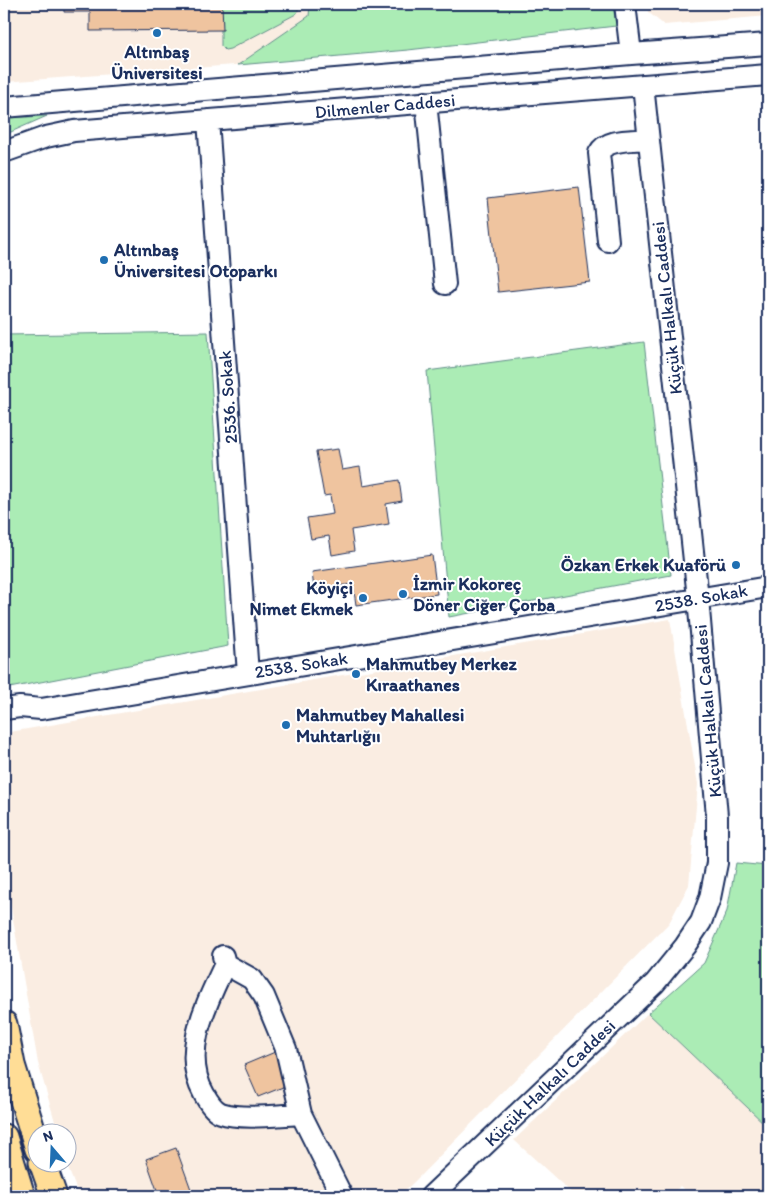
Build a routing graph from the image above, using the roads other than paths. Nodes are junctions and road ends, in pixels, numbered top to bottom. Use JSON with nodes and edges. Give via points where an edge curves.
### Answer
{"nodes":[{"id":1,"x":625,"y":4,"type":"edge"},
{"id":2,"x":768,"y":44,"type":"edge"},
{"id":3,"x":631,"y":54,"type":"junction"},
{"id":4,"x":768,"y":75,"type":"edge"},
{"id":5,"x":642,"y":85,"type":"junction"},
{"id":6,"x":426,"y":102,"type":"junction"},
{"id":7,"x":4,"y":107,"type":"edge"},
{"id":8,"x":208,"y":120,"type":"junction"},
{"id":9,"x":648,"y":139,"type":"junction"},
{"id":10,"x":4,"y":152,"type":"edge"},
{"id":11,"x":608,"y":241,"type":"dead end"},
{"id":12,"x":445,"y":284,"type":"dead end"},
{"id":13,"x":768,"y":587,"type":"edge"},
{"id":14,"x":698,"y":598,"type":"junction"},
{"id":15,"x":248,"y":674,"type":"junction"},
{"id":16,"x":4,"y":709,"type":"edge"},
{"id":17,"x":41,"y":709,"type":"junction"},
{"id":18,"x":4,"y":721,"type":"edge"},
{"id":19,"x":4,"y":1024,"type":"edge"},
{"id":20,"x":301,"y":1114,"type":"junction"},
{"id":21,"x":30,"y":1122,"type":"edge"},
{"id":22,"x":4,"y":1137,"type":"edge"},
{"id":23,"x":46,"y":1172,"type":"edge"},
{"id":24,"x":22,"y":1196,"type":"edge"},
{"id":25,"x":54,"y":1196,"type":"edge"},
{"id":26,"x":342,"y":1196,"type":"edge"},
{"id":27,"x":431,"y":1196,"type":"edge"}],
"edges":[{"from":1,"to":3,"type":"street"},
{"from":2,"to":3,"type":"street","name":"Dilmenler Caddesi"},
{"from":3,"to":7,"type":"street","name":"Dilmenler Caddesi"},
{"from":4,"to":5,"type":"street","name":"Dilmenler Caddesi"},
{"from":5,"to":6,"type":"street","name":"Dilmenler Caddesi"},
{"from":5,"to":9,"type":"street","name":"Küçük Halkalı Caddesi"},
{"from":6,"to":8,"type":"street","name":"Dilmenler Caddesi"},
{"from":6,"to":12,"type":"street"},
{"from":8,"to":10,"type":"street","name":"Dilmenler Caddesi","via":[[74,131]]},
{"from":8,"to":15,"type":"street","name":"2536. Sokak"},
{"from":9,"to":11,"type":"street","via":[[607,144],[599,153]]},
{"from":9,"to":14,"type":"street","name":"Küçük Halkalı Caddesi"},
{"from":13,"to":14,"type":"street","name":"2538. Sokak"},
{"from":14,"to":15,"type":"street","name":"2538. Sokak"},
{"from":14,"to":27,"type":"street","name":"Küçük Halkalı Caddesi","via":[[717,816],[718,863],[701,922],[655,982]]},
{"from":15,"to":17,"type":"street","name":"2538. Sokak"},
{"from":16,"to":17,"type":"street"},
{"from":17,"to":18,"type":"street"},
{"from":19,"to":21,"type":"main road","via":[[12,1065]]},
{"from":20,"to":20,"type":"street","via":[[233,1116],[210,1105],[202,1091],[195,1070],[195,1043],[224,960],[252,979],[264,996],[286,1049]]},
{"from":20,"to":26,"type":"street"},
{"from":22,"to":24,"type":"main road"},
{"from":23,"to":25,"type":"main road"}]}
